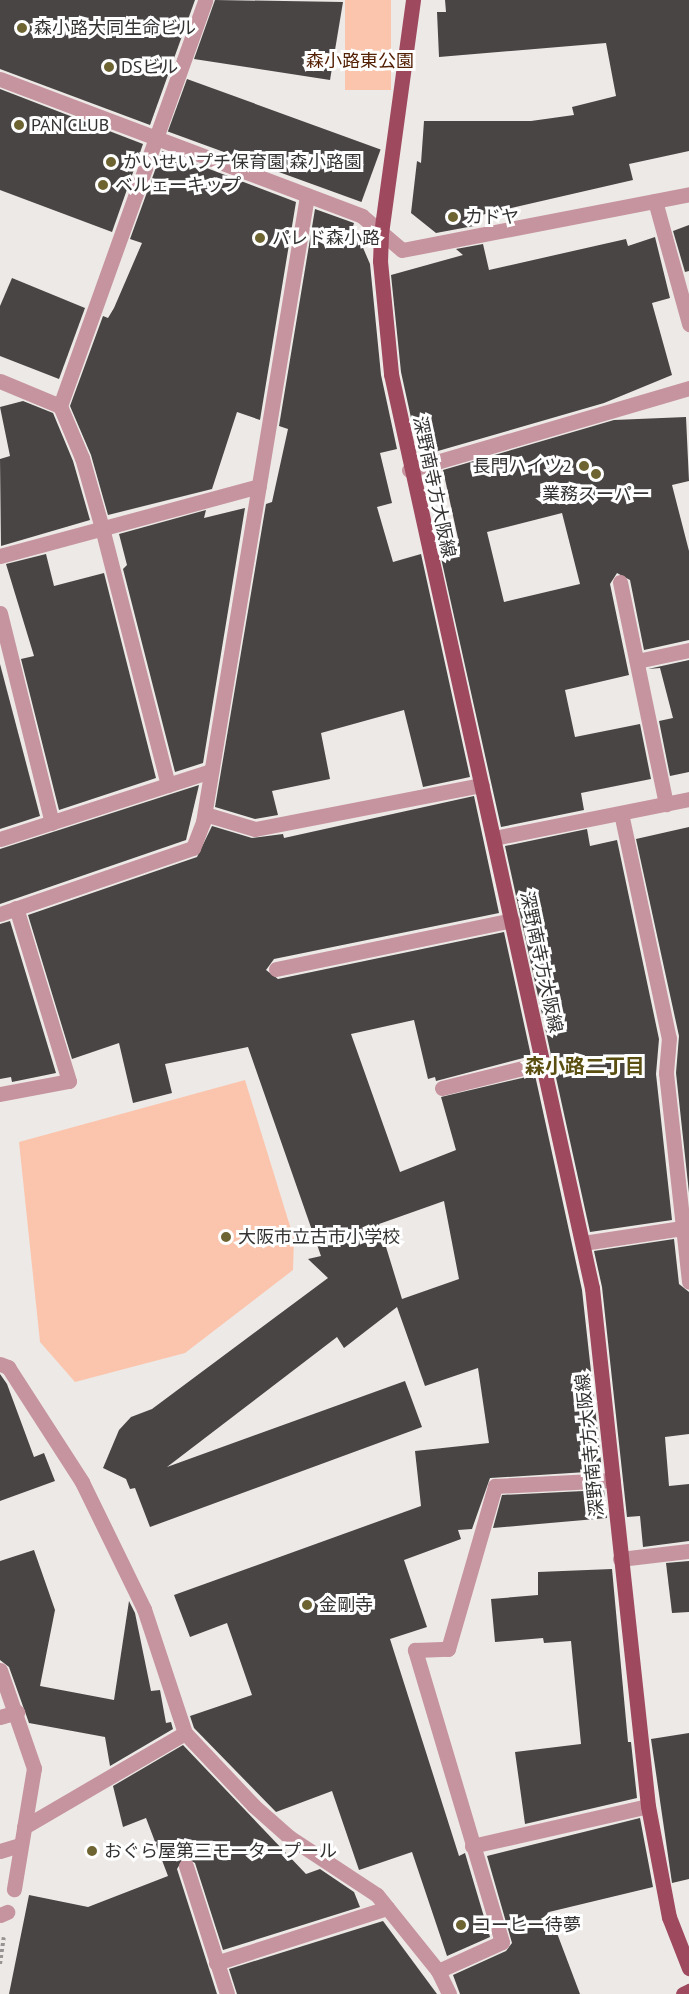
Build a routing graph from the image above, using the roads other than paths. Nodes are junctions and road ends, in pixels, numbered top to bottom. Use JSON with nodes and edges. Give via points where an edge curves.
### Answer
{"nodes":[{"id":1,"x":205,"y":0,"type":"edge"},
{"id":2,"x":413,"y":0,"type":"edge"},
{"id":3,"x":0,"y":79,"type":"edge"},
{"id":4,"x":154,"y":138,"type":"junction"},
{"id":5,"x":689,"y":194,"type":"edge"},
{"id":6,"x":307,"y":196,"type":"junction"},
{"id":7,"x":655,"y":201,"type":"junction"},
{"id":8,"x":381,"y":234,"type":"junction"},
{"id":9,"x":689,"y":324,"type":"edge"},
{"id":10,"x":0,"y":381,"type":"edge"},
{"id":11,"x":689,"y":388,"type":"edge"},
{"id":12,"x":60,"y":406,"type":"junction"},
{"id":13,"x":409,"y":470,"type":"junction"},
{"id":14,"x":259,"y":486,"type":"junction"},
{"id":15,"x":102,"y":528,"type":"junction"},
{"id":16,"x":0,"y":556,"type":"edge"},
{"id":17,"x":620,"y":582,"type":"dead end"},
{"id":18,"x":0,"y":613,"type":"edge"},
{"id":19,"x":689,"y":650,"type":"edge"},
{"id":20,"x":637,"y":661,"type":"junction"},
{"id":21,"x":211,"y":771,"type":"junction"},
{"id":22,"x":168,"y":785,"type":"junction"},
{"id":23,"x":482,"y":785,"type":"junction"},
{"id":24,"x":689,"y":799,"type":"edge"},
{"id":25,"x":666,"y":804,"type":"junction"},
{"id":26,"x":621,"y":813,"type":"junction"},
{"id":27,"x":205,"y":814,"type":"junction"},
{"id":28,"x":52,"y":823,"type":"junction"},
{"id":29,"x":494,"y":838,"type":"junction"},
{"id":30,"x":0,"y":839,"type":"edge"},
{"id":31,"x":16,"y":908,"type":"junction"},
{"id":32,"x":0,"y":914,"type":"edge"},
{"id":33,"x":512,"y":920,"type":"junction"},
{"id":34,"x":276,"y":969,"type":"dead end"},
{"id":35,"x":543,"y":1063,"type":"junction"},
{"id":36,"x":442,"y":1088,"type":"dead end"},
{"id":37,"x":0,"y":1094,"type":"edge"},
{"id":38,"x":686,"y":1228,"type":"edge"},
{"id":39,"x":583,"y":1243,"type":"junction"},
{"id":40,"x":689,"y":1282,"type":"edge"},
{"id":41,"x":0,"y":1364,"type":"edge"},
{"id":42,"x":613,"y":1480,"type":"junction"},
{"id":43,"x":689,"y":1551,"type":"edge"},
{"id":44,"x":620,"y":1559,"type":"junction"},
{"id":45,"x":0,"y":1670,"type":"edge"},
{"id":46,"x":17,"y":1712,"type":"junction"},
{"id":47,"x":0,"y":1718,"type":"edge"},
{"id":48,"x":185,"y":1733,"type":"junction"},
{"id":49,"x":648,"y":1806,"type":"junction"},
{"id":50,"x":24,"y":1827,"type":"junction"},
{"id":51,"x":20,"y":1845,"type":"junction"},
{"id":52,"x":472,"y":1846,"type":"junction"},
{"id":53,"x":0,"y":1851,"type":"edge"},
{"id":54,"x":186,"y":1866,"type":"dead end"},
{"id":55,"x":14,"y":1889,"type":"dead end"},
{"id":56,"x":387,"y":1908,"type":"junction"},
{"id":57,"x":686,"y":1961,"type":"edge"},
{"id":58,"x":216,"y":1963,"type":"junction"},
{"id":59,"x":438,"y":1971,"type":"junction"},
{"id":60,"x":689,"y":1991,"type":"edge"},
{"id":61,"x":227,"y":1994,"type":"edge"},
{"id":62,"x":449,"y":1994,"type":"edge"},
{"id":63,"x":683,"y":1994,"type":"edge"}],
"edges":[{"from":1,"to":4,"type":"street"},
{"from":2,"to":8,"type":"main road","name":"深野南寺方大阪線"},
{"from":3,"to":4,"type":"street"},
{"from":4,"to":6,"type":"street"},
{"from":4,"to":12,"type":"street"},
{"from":5,"to":7,"type":"street"},
{"from":6,"to":8,"type":"street","via":[[362,216]]},
{"from":6,"to":14,"type":"street"},
{"from":7,"to":8,"type":"street","via":[[402,250]]},
{"from":7,"to":9,"type":"street"},
{"from":8,"to":13,"type":"main road","name":"深野南寺方大阪線","via":[[391,374]]},
{"from":10,"to":12,"type":"street"},
{"from":11,"to":13,"type":"street"},
{"from":12,"to":15,"type":"street","via":[[82,458]]},
{"from":13,"to":23,"type":"main road","name":"深野南寺方大阪線"},
{"from":14,"to":15,"type":"street"},
{"from":14,"to":21,"type":"street"},
{"from":15,"to":16,"type":"street"},
{"from":15,"to":22,"type":"street"},
{"from":17,"to":20,"type":"street"},
{"from":18,"to":28,"type":"street"},
{"from":19,"to":20,"type":"street"},
{"from":20,"to":25,"type":"street"},
{"from":21,"to":22,"type":"street"},
{"from":21,"to":27,"type":"street"},
{"from":22,"to":28,"type":"street"},
{"from":23,"to":27,"type":"street","via":[[255,829]]},
{"from":23,"to":29,"type":"main road","name":"深野南寺方大阪線"},
{"from":24,"to":25,"type":"street"},
{"from":25,"to":26,"type":"street"},
{"from":26,"to":29,"type":"street"},
{"from":26,"to":38,"type":"street","via":[[669,1038],[666,1073]]},
{"from":27,"to":31,"type":"street","via":[[193,848]]},
{"from":28,"to":30,"type":"street"},
{"from":29,"to":33,"type":"main road","name":"深野南寺方大阪線"},
{"from":31,"to":32,"type":"street"},
{"from":31,"to":37,"type":"street","via":[[69,1081]]},
{"from":33,"to":34,"type":"street"},
{"from":33,"to":35,"type":"main road","name":"深野南寺方大阪線"},
{"from":35,"to":36,"type":"street"},
{"from":35,"to":39,"type":"main road","name":"深野南寺方大阪線"},
{"from":38,"to":39,"type":"street"},
{"from":38,"to":40,"type":"street"},
{"from":39,"to":42,"type":"main road","name":"深野南寺方大阪線","via":[[599,1340]]},
{"from":41,"to":48,"type":"street","via":[[8,1367],[82,1482],[144,1609]]},
{"from":42,"to":44,"type":"main road","name":"深野南寺方大阪線"},
{"from":42,"to":52,"type":"street","via":[[495,1486],[447,1648],[415,1650]]},
{"from":43,"to":44,"type":"street"},
{"from":44,"to":49,"type":"main road","name":"深野南寺方大阪線"},
{"from":45,"to":46,"type":"street"},
{"from":46,"to":47,"type":"street"},
{"from":46,"to":50,"type":"street","via":[[34,1768]]},
{"from":48,"to":50,"type":"street"},
{"from":48,"to":56,"type":"street","via":[[271,1822],[377,1895]]},
{"from":49,"to":52,"type":"street"},
{"from":49,"to":57,"type":"main road","name":"深野南寺方大阪線","via":[[666,1905]]},
{"from":50,"to":51,"type":"street"},
{"from":51,"to":53,"type":"street"},
{"from":51,"to":55,"type":"street"},
{"from":52,"to":59,"type":"street","via":[[502,1942]]},
{"from":54,"to":58,"type":"street"},
{"from":56,"to":58,"type":"street"},
{"from":56,"to":59,"type":"street"},
{"from":58,"to":61,"type":"street"},
{"from":59,"to":62,"type":"street"},
{"from":60,"to":63,"type":"main road"}]}
